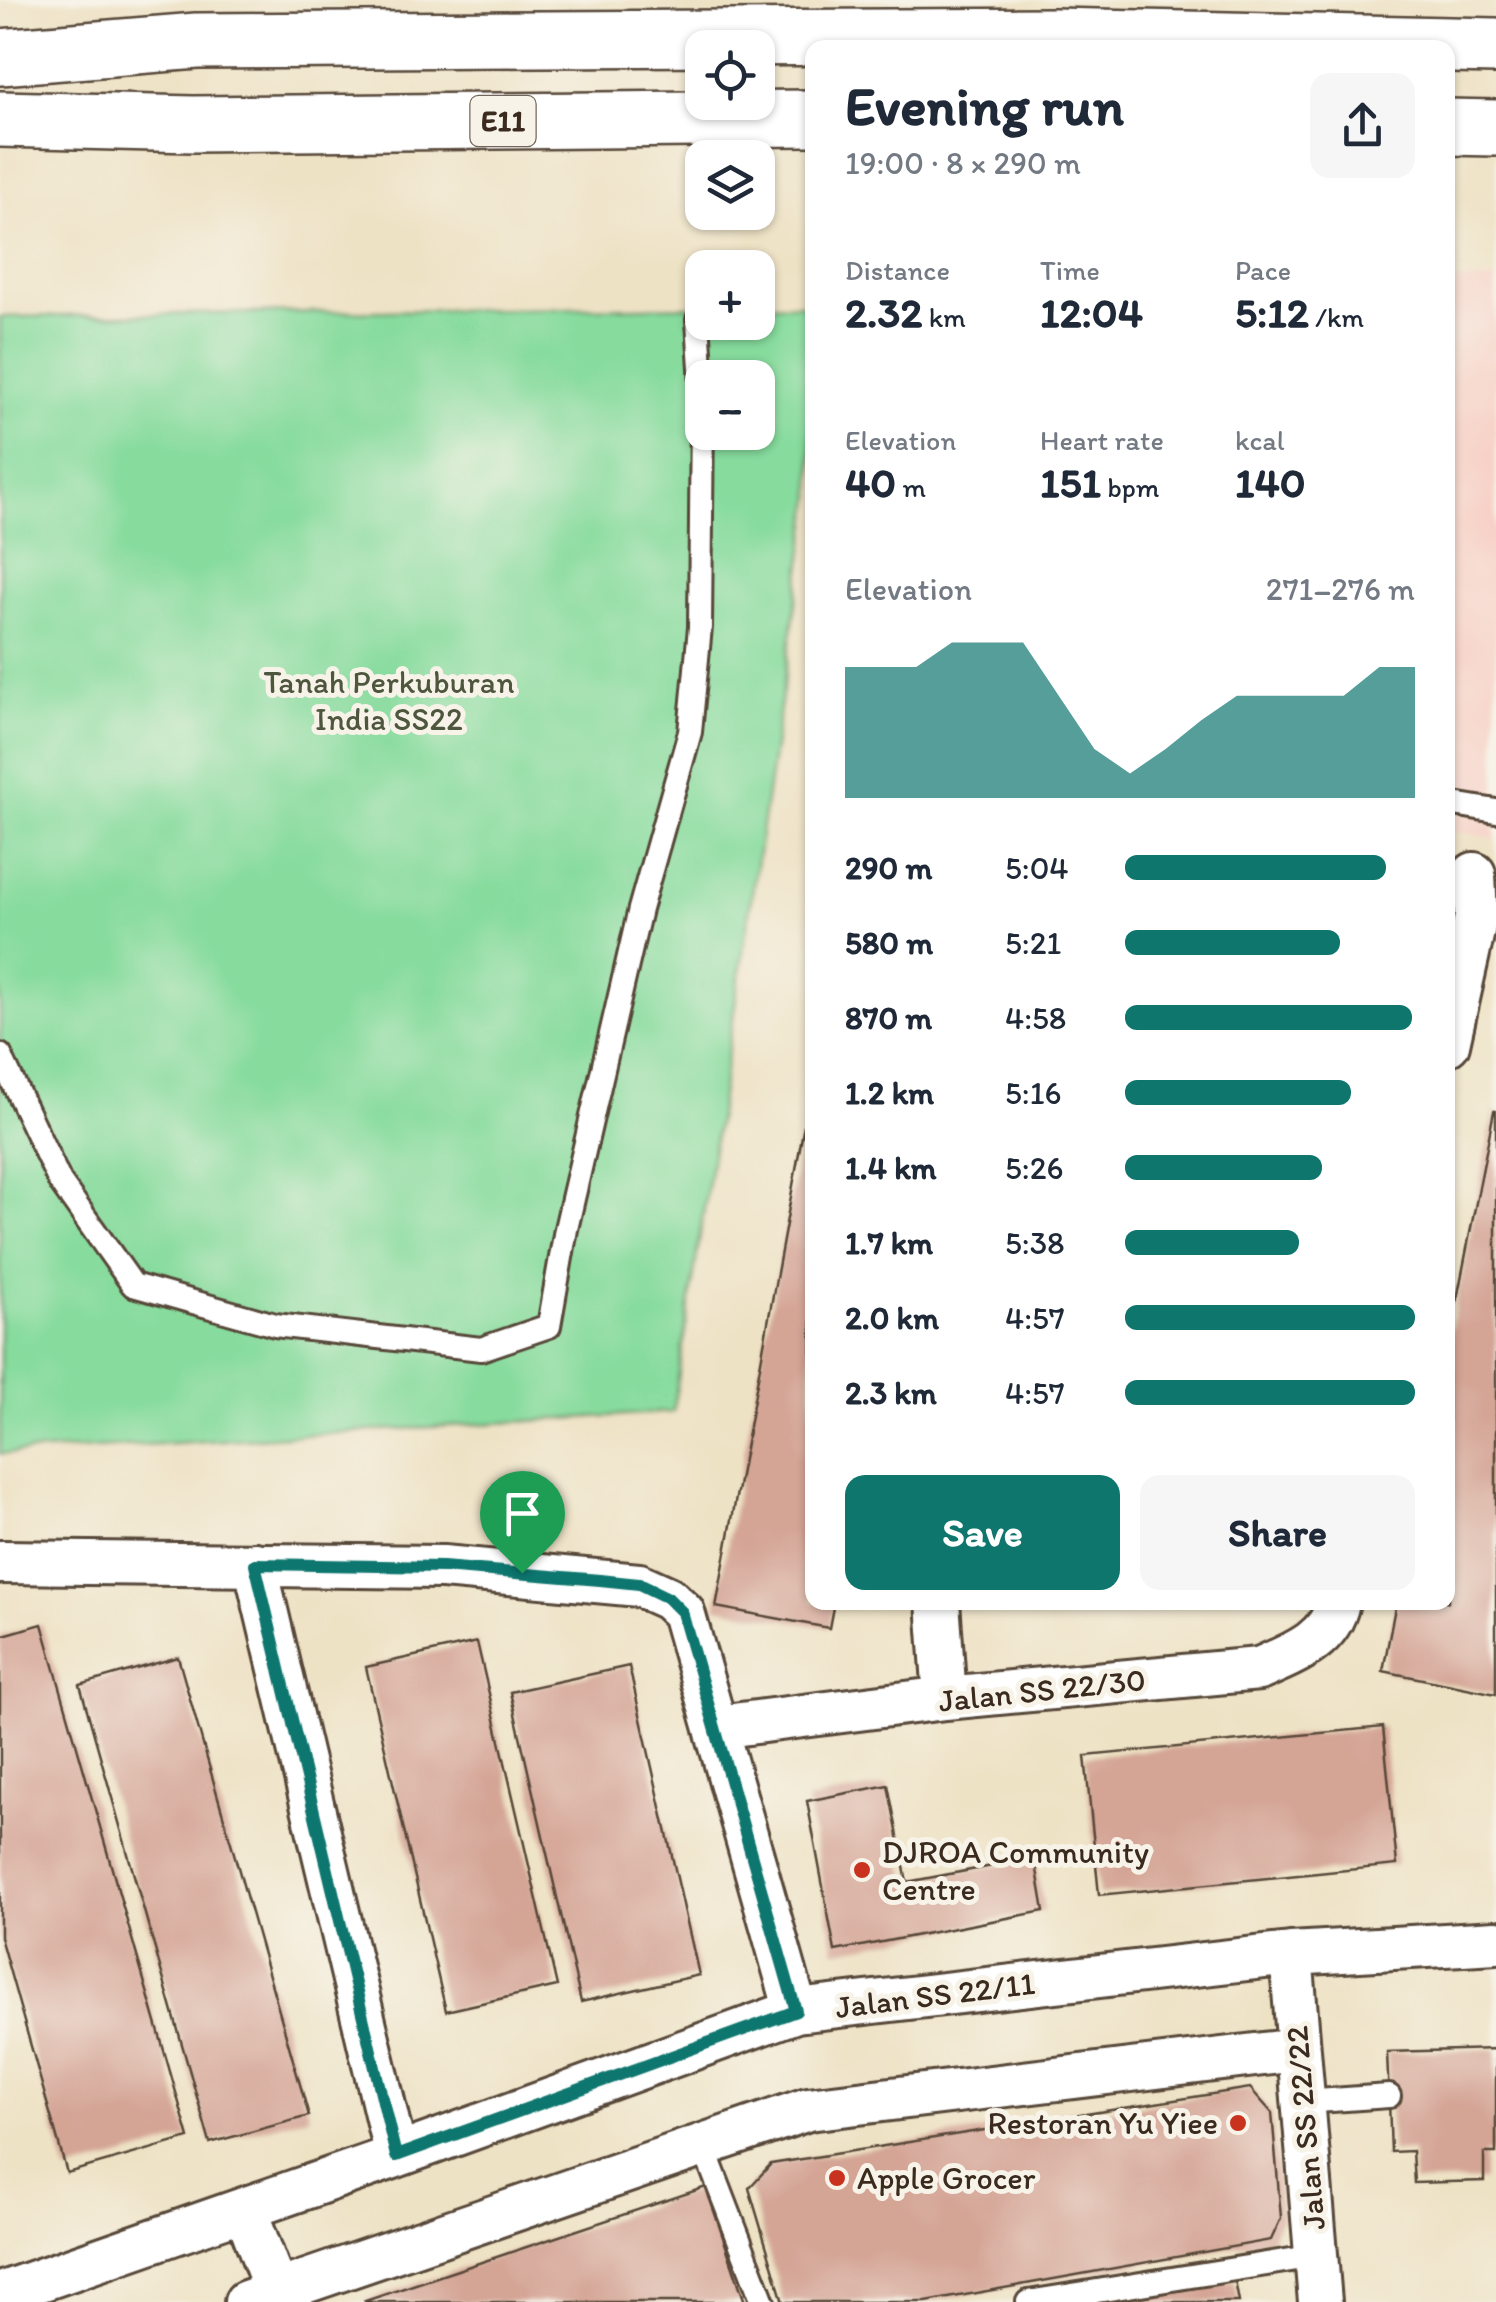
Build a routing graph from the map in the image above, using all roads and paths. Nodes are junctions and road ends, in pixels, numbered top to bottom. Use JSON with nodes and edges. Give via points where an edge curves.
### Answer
{"nodes":[{"id":1,"x":0,"y":31,"type":"edge"},
{"id":2,"x":1231,"y":40,"type":"edge"},
{"id":3,"x":198,"y":41,"type":"junction"},
{"id":4,"x":1455,"y":45,"type":"edge"},
{"id":5,"x":1496,"y":46,"type":"edge"},
{"id":6,"x":0,"y":57,"type":"edge"},
{"id":7,"x":805,"y":118,"type":"edge"},
{"id":8,"x":0,"y":119,"type":"edge"},
{"id":9,"x":193,"y":124,"type":"junction"},
{"id":10,"x":1455,"y":127,"type":"edge"},
{"id":11,"x":1496,"y":128,"type":"edge"},
{"id":12,"x":0,"y":152,"type":"edge"},
{"id":13,"x":702,"y":450,"type":"edge"},
{"id":14,"x":1455,"y":804,"type":"edge"},
{"id":15,"x":1496,"y":811,"type":"edge"},
{"id":16,"x":1472,"y":873,"type":"edge"},
{"id":17,"x":1455,"y":1012,"type":"edge"},
{"id":18,"x":0,"y":1055,"type":"edge"},
{"id":19,"x":0,"y":1562,"type":"edge"},
{"id":20,"x":255,"y":1564,"type":"junction"},
{"id":21,"x":939,"y":1610,"type":"edge"},
{"id":22,"x":1336,"y":1610,"type":"edge"},
{"id":23,"x":945,"y":1698,"type":"junction"},
{"id":24,"x":716,"y":1728,"type":"junction"},
{"id":25,"x":1496,"y":1942,"type":"edge"},
{"id":26,"x":1291,"y":1954,"type":"junction"},
{"id":27,"x":796,"y":2011,"type":"junction"},
{"id":28,"x":1297,"y":2050,"type":"junction"},
{"id":29,"x":1389,"y":2096,"type":"dead end"},
{"id":30,"x":1303,"y":2102,"type":"junction"},
{"id":31,"x":702,"y":2142,"type":"junction"},
{"id":32,"x":396,"y":2156,"type":"junction"},
{"id":33,"x":245,"y":2209,"type":"junction"},
{"id":34,"x":1316,"y":2256,"type":"junction"},
{"id":35,"x":2,"y":2286,"type":"edge"},
{"id":36,"x":267,"y":2298,"type":"edge"},
{"id":37,"x":763,"y":2302,"type":"edge"},
{"id":38,"x":1028,"y":2302,"type":"edge"},
{"id":39,"x":1320,"y":2302,"type":"edge"}],
"edges":[{"from":1,"to":3,"type":"highway"},
{"from":2,"to":3,"type":"highway"},
{"from":3,"to":6,"type":"highway"},
{"from":4,"to":5,"type":"highway"},
{"from":7,"to":9,"type":"highway","number":"E11"},
{"from":8,"to":9,"type":"highway","number":"E11"},
{"from":9,"to":12,"type":"highway"},
{"from":10,"to":11,"type":"highway"},
{"from":13,"to":18,"type":"lane","via":[[700,627],[690,732],[640,908],[549,1326],[482,1349],[274,1325],[133,1285],[60,1182]]},
{"from":14,"to":15,"type":"lane"},
{"from":16,"to":17,"type":"street","via":[[1476,918]]},
{"from":19,"to":20,"type":"street"},
{"from":20,"to":24,"type":"street","via":[[482,1570],[639,1584],[682,1612]]},
{"from":20,"to":32,"type":"street"},
{"from":21,"to":23,"type":"street"},
{"from":22,"to":23,"type":"street","name":"Jalan SS 22/30","via":[[1334,1621],[1306,1648],[1260,1669]]},
{"from":23,"to":24,"type":"street","name":"Jalan SS 22/30"},
{"from":24,"to":27,"type":"street"},
{"from":25,"to":26,"type":"street","name":"Jalan SS 22/11"},
{"from":26,"to":27,"type":"street","name":"Jalan SS 22/11"},
{"from":26,"to":28,"type":"street","name":"Jalan SS 22/22"},
{"from":27,"to":32,"type":"street","name":"Jalan SS 22/11"},
{"from":28,"to":30,"type":"street","name":"Jalan SS 22/22"},
{"from":28,"to":31,"type":"street","via":[[808,2109]]},
{"from":29,"to":30,"type":"lane"},
{"from":30,"to":34,"type":"street","name":"Jalan SS 22/22"},
{"from":31,"to":36,"type":"street"},
{"from":31,"to":37,"type":"lane"},
{"from":32,"to":33,"type":"street","name":"Jalan SS 22/11"},
{"from":33,"to":35,"type":"street","name":"Jalan SS 22/11"},
{"from":33,"to":36,"type":"street"},
{"from":34,"to":38,"type":"lane"},
{"from":34,"to":39,"type":"street","name":"Jalan SS 22/22"}]}
